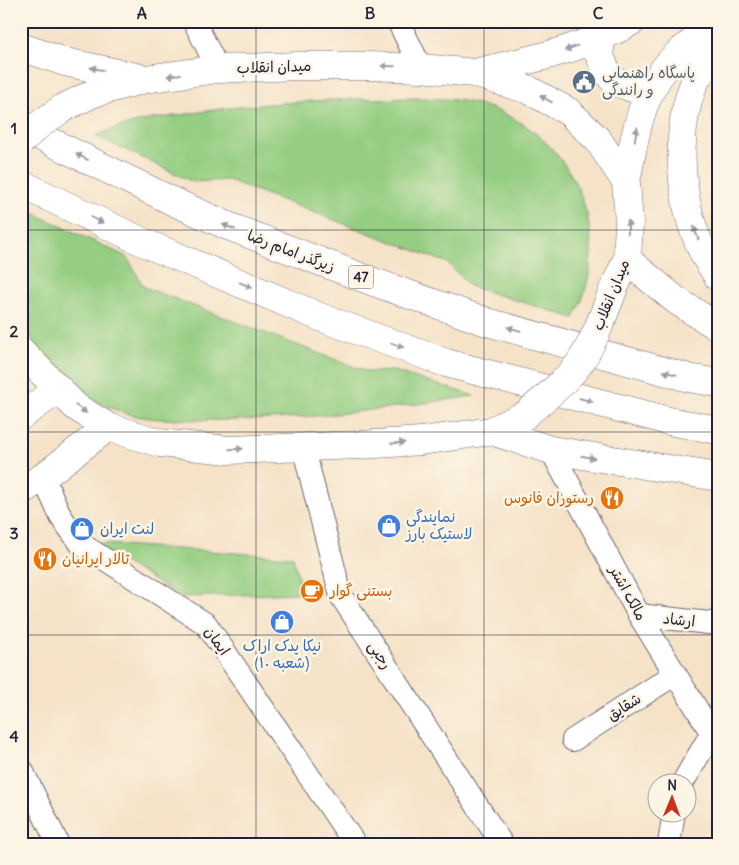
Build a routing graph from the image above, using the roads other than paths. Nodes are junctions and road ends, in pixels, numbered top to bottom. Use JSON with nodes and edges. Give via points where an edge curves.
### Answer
{"nodes":[{"id":1,"x":194,"y":21,"type":"edge"},
{"id":2,"x":398,"y":21,"type":"edge"},
{"id":3,"x":632,"y":21,"type":"edge"},
{"id":4,"x":718,"y":24,"type":"edge"},
{"id":5,"x":602,"y":36,"type":"junction"},
{"id":6,"x":21,"y":46,"type":"edge"},
{"id":7,"x":718,"y":48,"type":"edge"},
{"id":8,"x":421,"y":68,"type":"junction"},
{"id":9,"x":218,"y":69,"type":"junction"},
{"id":10,"x":474,"y":73,"type":"junction"},
{"id":11,"x":145,"y":79,"type":"junction"},
{"id":12,"x":650,"y":89,"type":"junction"},
{"id":13,"x":21,"y":127,"type":"edge"},
{"id":14,"x":21,"y":142,"type":"edge"},
{"id":15,"x":626,"y":182,"type":"junction"},
{"id":16,"x":21,"y":184,"type":"edge"},
{"id":17,"x":627,"y":260,"type":"junction"},
{"id":18,"x":718,"y":276,"type":"edge"},
{"id":19,"x":718,"y":327,"type":"edge"},
{"id":20,"x":21,"y":352,"type":"edge"},
{"id":21,"x":718,"y":383,"type":"edge"},
{"id":22,"x":59,"y":389,"type":"junction"},
{"id":23,"x":21,"y":416,"type":"edge"},
{"id":24,"x":108,"y":427,"type":"junction"},
{"id":25,"x":718,"y":430,"type":"edge"},
{"id":26,"x":491,"y":431,"type":"junction"},
{"id":27,"x":304,"y":446,"type":"junction"},
{"id":28,"x":551,"y":450,"type":"junction"},
{"id":29,"x":718,"y":477,"type":"edge"},
{"id":30,"x":32,"y":484,"type":"edge"},
{"id":31,"x":639,"y":615,"type":"junction"},
{"id":32,"x":718,"y":624,"type":"edge"},
{"id":33,"x":675,"y":674,"type":"junction"},
{"id":34,"x":714,"y":727,"type":"edge"},
{"id":35,"x":573,"y":740,"type":"dead end"},
{"id":36,"x":21,"y":768,"type":"edge"},
{"id":37,"x":689,"y":772,"type":"edge"},
{"id":38,"x":672,"y":822,"type":"edge"},
{"id":39,"x":58,"y":844,"type":"edge"},
{"id":40,"x":355,"y":844,"type":"edge"},
{"id":41,"x":502,"y":844,"type":"edge"},
{"id":42,"x":669,"y":844,"type":"edge"}],
"edges":[{"from":1,"to":9,"type":"street"},
{"from":2,"to":8,"type":"street"},
{"from":3,"to":5,"type":"main road"},
{"from":4,"to":12,"type":"main road","via":[[680,52]]},
{"from":5,"to":10,"type":"main road","one_way":true,"via":[[562,51]]},
{"from":5,"to":12,"type":"main road","via":[[599,54],[614,81],[632,88]]},
{"from":11,"to":6,"type":"main road","one_way":true,"via":[[65,62]]},
{"from":18,"to":7,"type":"main road","one_way":true,"via":[[702,250],[688,211],[682,150],[693,86]]},
{"from":8,"to":9,"type":"main road","name":"میدان انقلاب","one_way":true,"via":[[308,66]]},
{"from":8,"to":10,"type":"main road","name":"میدان انقلاب"},
{"from":9,"to":11,"type":"main road","name":"میدان انقلاب","one_way":true},
{"from":15,"to":10,"type":"main road","name":"میدان انقلاب","one_way":true,"via":[[598,140],[569,112],[529,90]]},
{"from":11,"to":14,"type":"main road","name":"میدان انقلاب","bridge":true,"via":[[94,93],[63,108]]},
{"from":15,"to":12,"type":"main road","one_way":true,"via":[[640,113]]},
{"from":21,"to":13,"type":"main road","name":"زیرگذر امام رضا","number":"47","one_way":true,"via":[[689,378],[487,322],[371,281],[228,226]]},
{"from":17,"to":15,"type":"main road","name":"میدان انقلاب","one_way":true},
{"from":16,"to":25,"type":"main road","one_way":true,"via":[[145,243],[301,309],[446,363],[669,422]]},
{"from":17,"to":19,"type":"main road","via":[[676,301]]},
{"from":17,"to":26,"type":"main road","name":"میدان انقلاب","bridge":true,"via":[[580,362],[551,394],[526,415]]},
{"from":20,"to":22,"type":"main road","name":"میدان انقلاب"},
{"from":22,"to":23,"type":"main road"},
{"from":22,"to":24,"type":"main road","name":"میدان انقلاب","one_way":true,"via":[[76,407]]},
{"from":24,"to":27,"type":"main road","name":"میدان انقلاب","one_way":true,"via":[[160,443],[230,450]]},
{"from":24,"to":30,"type":"main road"},
{"from":27,"to":26,"type":"main road","name":"میدان انقلاب","one_way":true,"via":[[412,442]]},
{"from":26,"to":28,"type":"main road"},
{"from":27,"to":41,"type":"street","name":"رجبی","via":[[341,596]]},
{"from":28,"to":29,"type":"main road","one_way":true},
{"from":28,"to":31,"type":"street","name":"مالک اشتر"},
{"from":30,"to":40,"type":"street","name":"ایمان","via":[[81,544],[206,624]]},
{"from":31,"to":32,"type":"street","name":"ارشاد"},
{"from":31,"to":33,"type":"street","name":"مالک اشتر"},
{"from":33,"to":34,"type":"street","name":"مالک اشتر"},
{"from":33,"to":35,"type":"street","name":"شقایق"},
{"from":34,"to":37,"type":"street"},
{"from":36,"to":39,"type":"street"},
{"from":38,"to":42,"type":"street"}]}
